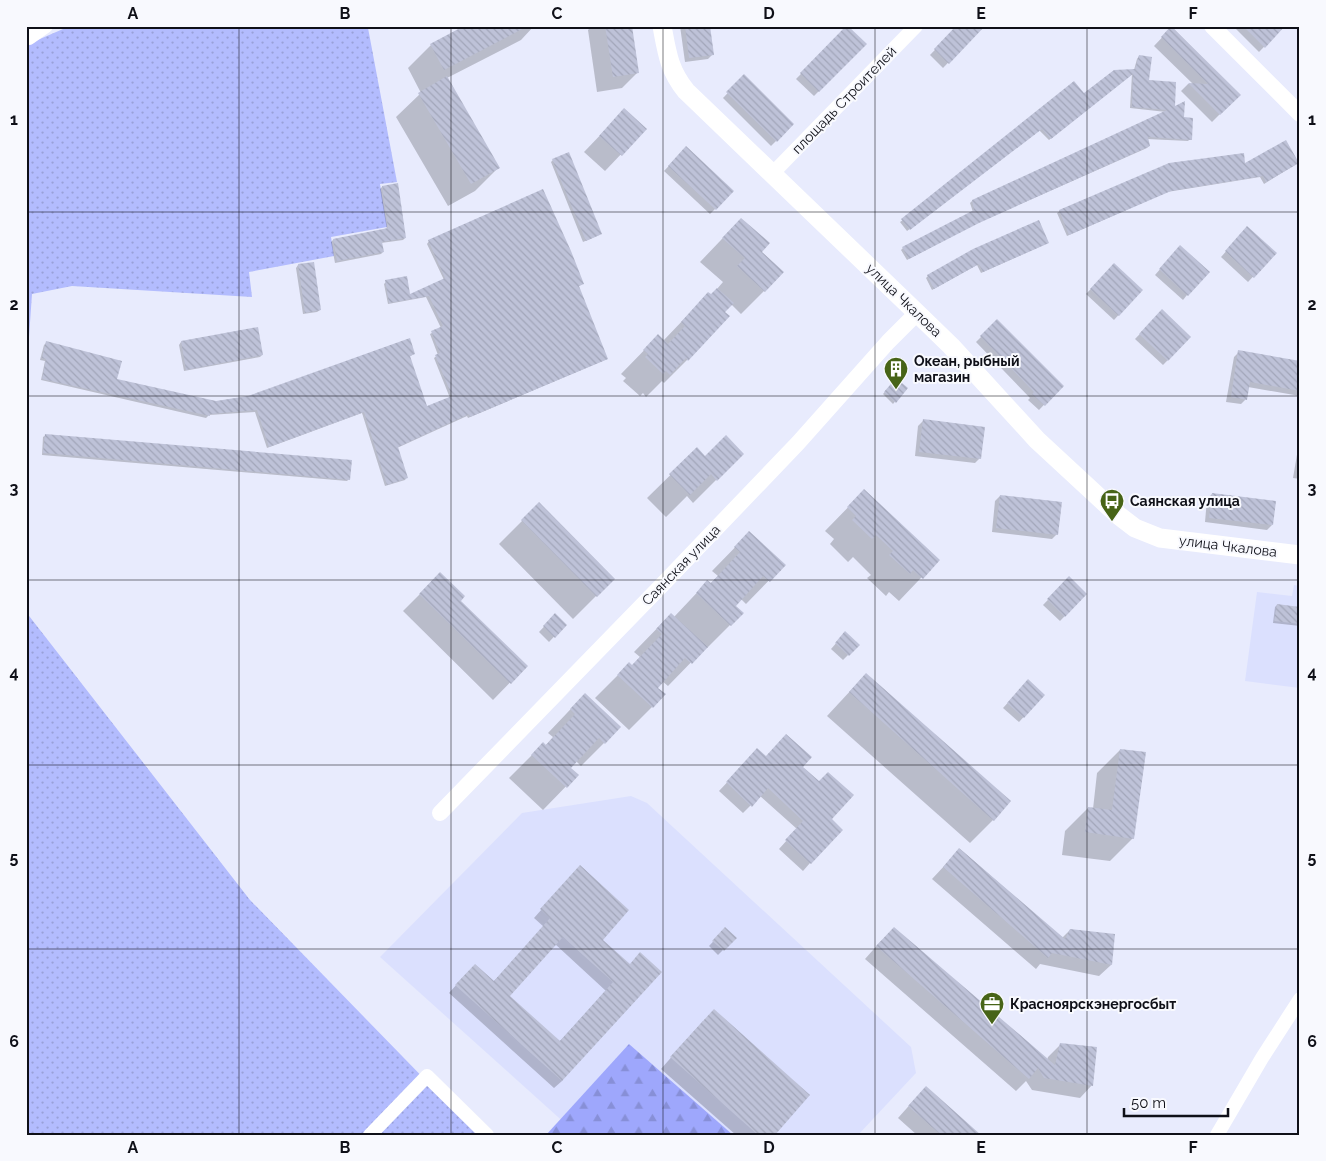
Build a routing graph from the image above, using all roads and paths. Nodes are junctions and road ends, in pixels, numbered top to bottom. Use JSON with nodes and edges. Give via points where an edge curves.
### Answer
{"nodes":[{"id":1,"x":46,"y":26,"type":"edge"},
{"id":2,"x":662,"y":26,"type":"edge"},
{"id":3,"x":916,"y":26,"type":"edge"},
{"id":4,"x":1212,"y":26,"type":"edge"},
{"id":5,"x":26,"y":38,"type":"edge"},
{"id":6,"x":1300,"y":114,"type":"edge"},
{"id":7,"x":772,"y":174,"type":"junction"},
{"id":8,"x":917,"y":313,"type":"junction"},
{"id":9,"x":1300,"y":555,"type":"edge"},
{"id":10,"x":440,"y":813,"type":"dead end"},
{"id":11,"x":1300,"y":999,"type":"edge"},
{"id":12,"x":370,"y":1135,"type":"edge"},
{"id":13,"x":487,"y":1135,"type":"edge"},
{"id":14,"x":1217,"y":1135,"type":"edge"}],
"edges":[{"from":1,"to":5,"type":"street"},
{"from":2,"to":7,"type":"main road","name":"улица Чкалова","via":[[667,56],[676,79]]},
{"from":3,"to":7,"type":"street","name":"площадь Строителей"},
{"from":4,"to":6,"type":"street"},
{"from":7,"to":8,"type":"main road","name":"улица Чкалова"},
{"from":8,"to":9,"type":"main road","name":"улица Чкалова","via":[[1037,440],[1135,528],[1160,538]]},
{"from":8,"to":10,"type":"street","name":"Саянская улица","via":[[798,443]]},
{"from":11,"to":14,"type":"street"},
{"from":12,"to":13,"type":"street","via":[[427,1076]]}]}
